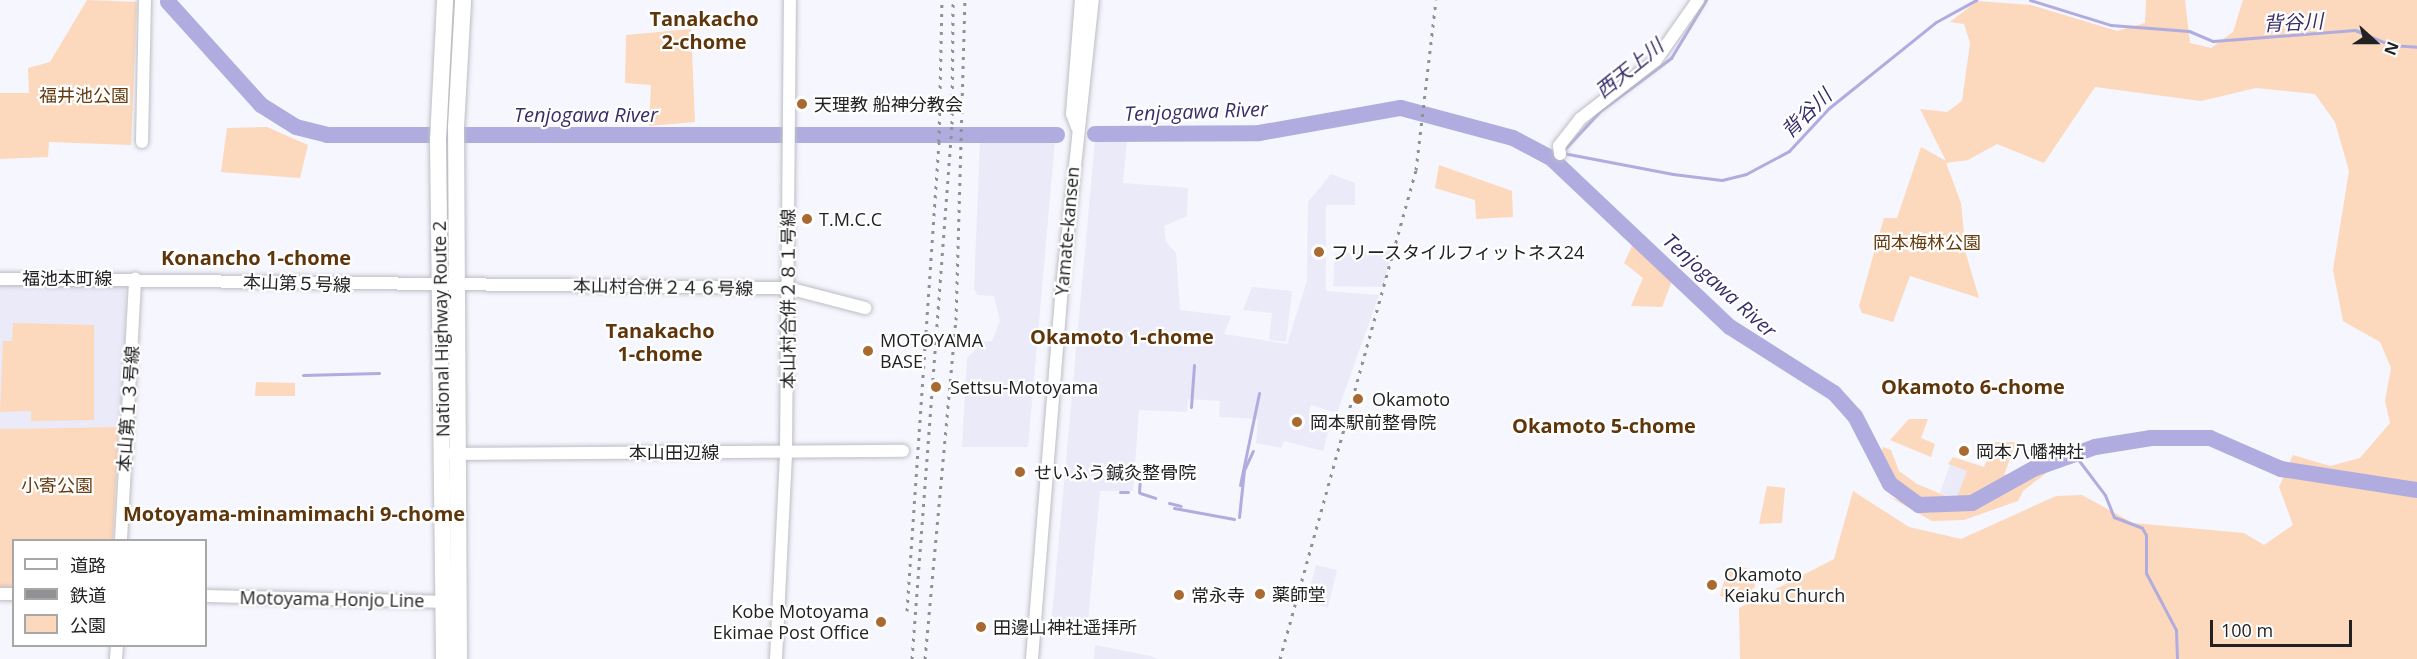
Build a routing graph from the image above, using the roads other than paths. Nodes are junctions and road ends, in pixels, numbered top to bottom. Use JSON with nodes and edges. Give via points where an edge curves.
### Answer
{"nodes":[{"id":1,"x":145,"y":0,"type":"edge"},
{"id":2,"x":445,"y":0,"type":"edge"},
{"id":3,"x":463,"y":0,"type":"edge"},
{"id":4,"x":790,"y":0,"type":"edge"},
{"id":5,"x":1081,"y":0,"type":"edge"},
{"id":6,"x":1094,"y":0,"type":"edge"},
{"id":7,"x":1698,"y":0,"type":"edge"},
{"id":8,"x":1077,"y":127,"type":"junction"},
{"id":9,"x":142,"y":142,"type":"dead end"},
{"id":10,"x":1560,"y":154,"type":"dead end"},
{"id":11,"x":135,"y":278,"type":"junction"},
{"id":12,"x":0,"y":279,"type":"edge"},
{"id":13,"x":451,"y":286,"type":"junction"},
{"id":14,"x":788,"y":288,"type":"junction"},
{"id":15,"x":865,"y":308,"type":"dead end"},
{"id":16,"x":903,"y":451,"type":"dead end"},
{"id":17,"x":786,"y":452,"type":"junction"},
{"id":18,"x":451,"y":454,"type":"junction"},
{"id":19,"x":121,"y":539,"type":"edge"},
{"id":20,"x":207,"y":596,"type":"edge"},
{"id":21,"x":452,"y":602,"type":"junction"},
{"id":22,"x":444,"y":659,"type":"edge"},
{"id":23,"x":459,"y":659,"type":"edge"},
{"id":24,"x":776,"y":659,"type":"edge"},
{"id":25,"x":1032,"y":659,"type":"edge"}],
"edges":[{"from":1,"to":9,"type":"street"},
{"from":2,"to":13,"type":"highway","name":"National Highway Route 2","via":[[438,133]]},
{"from":3,"to":13,"type":"highway","name":"National Highway Route 2"},
{"from":4,"to":14,"type":"street","name":"本山村合併２８１号線"},
{"from":5,"to":8,"type":"street","name":"Yamate-kansen","via":[[1072,114]]},
{"from":6,"to":8,"type":"street","name":"Yamate-kansen","via":[[1084,115]]},
{"from":7,"to":10,"type":"street","via":[[1656,60],[1580,119],[1559,146]]},
{"from":8,"to":25,"type":"street","name":"Yamate-kansen"},
{"from":11,"to":12,"type":"street","name":"福池本町線"},
{"from":11,"to":13,"type":"street","name":"本山第５号線"},
{"from":11,"to":19,"type":"street","name":"本山第１３号線"},
{"from":13,"to":14,"type":"street","name":"本山村合併２４６号線"},
{"from":13,"to":18,"type":"highway","name":"National Highway Route 2"},
{"from":14,"to":15,"type":"street","name":"本山村合併２４６号線"},
{"from":14,"to":17,"type":"street","name":"本山村合併２８１号線"},
{"from":16,"to":17,"type":"street","name":"本山田辺線"},
{"from":17,"to":18,"type":"street","name":"本山田辺線"},
{"from":17,"to":24,"type":"street","name":"本山村合併２８１号線"},
{"from":18,"to":21,"type":"highway","name":"National Highway Route 2"},
{"from":20,"to":21,"type":"street","name":"Motoyama Honjo Line"},
{"from":21,"to":22,"type":"highway","name":"National Highway Route 2"},
{"from":21,"to":23,"type":"highway","name":"National Highway Route 2"}]}
